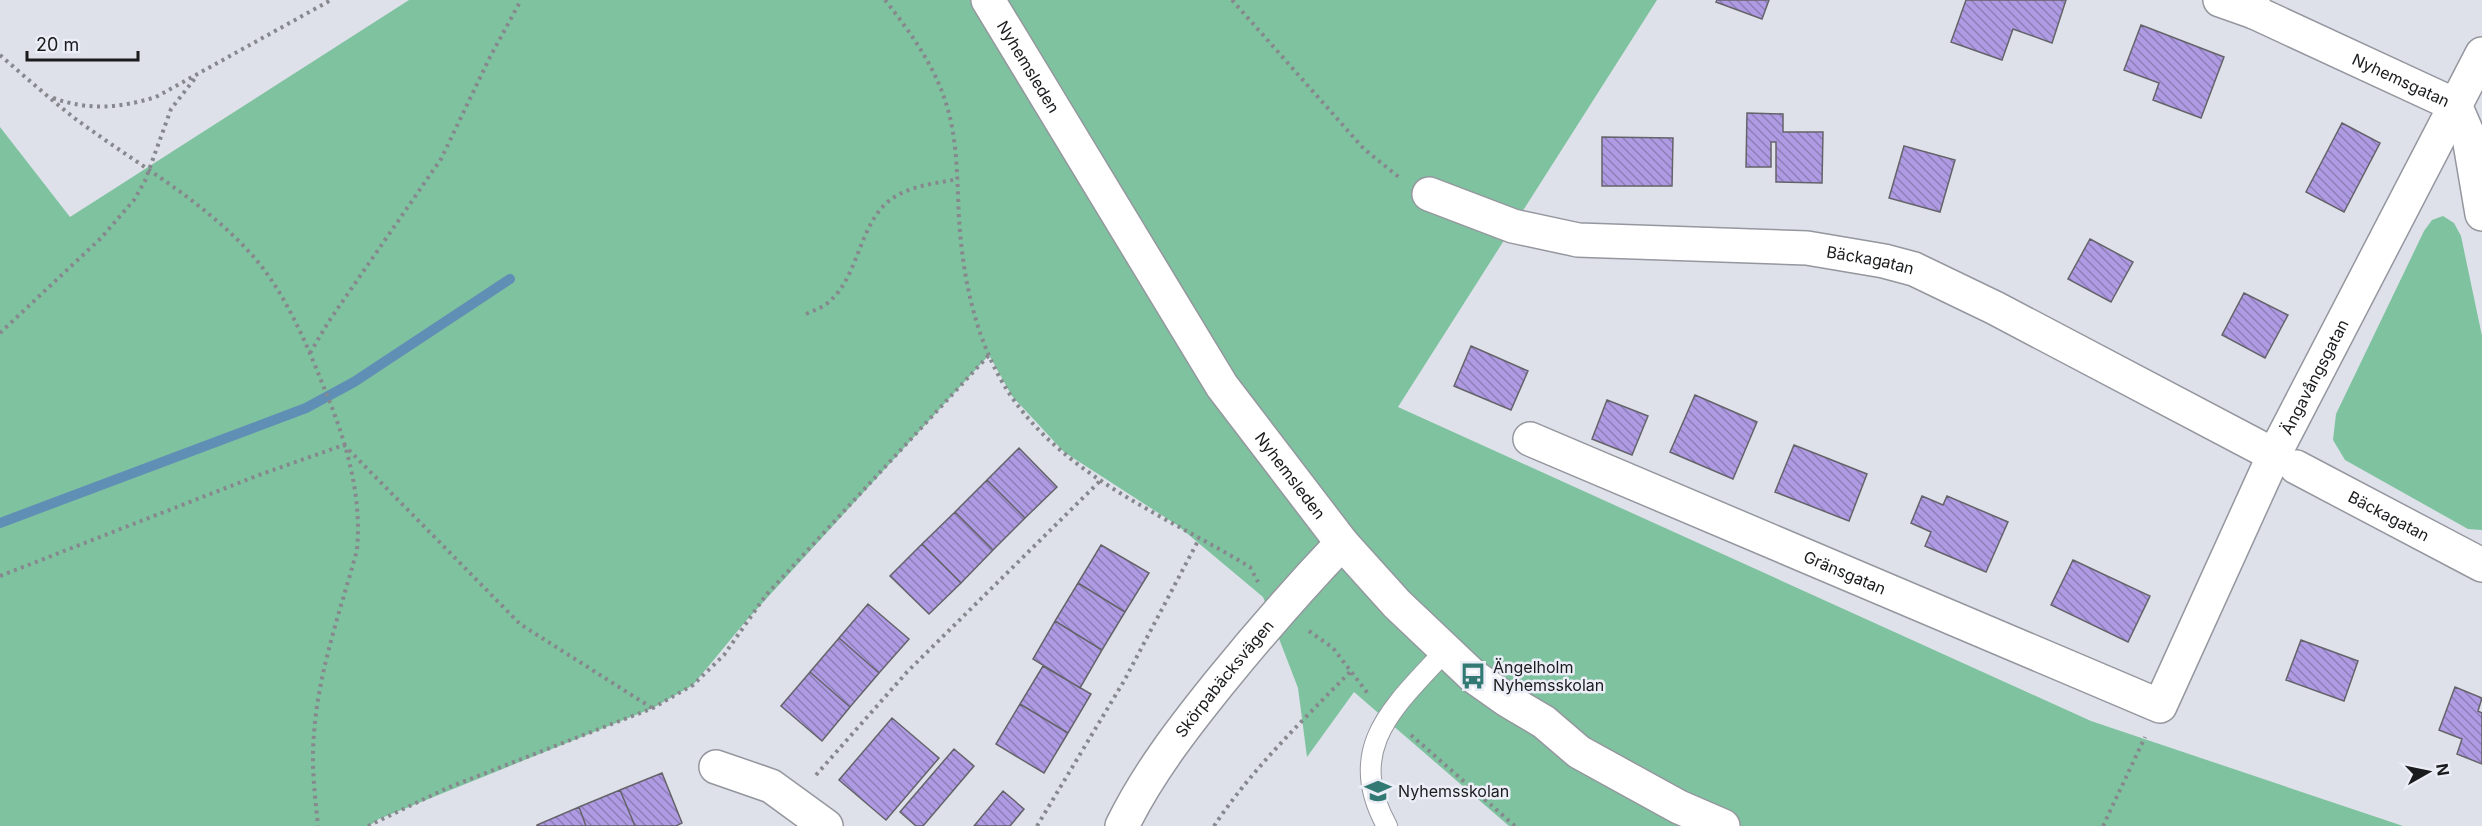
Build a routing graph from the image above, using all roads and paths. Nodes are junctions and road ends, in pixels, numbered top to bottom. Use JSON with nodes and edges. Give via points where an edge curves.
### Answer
{"nodes":[{"id":1,"x":331,"y":0,"type":"edge"},
{"id":2,"x":521,"y":0,"type":"edge"},
{"id":3,"x":892,"y":0,"type":"edge"},
{"id":4,"x":988,"y":0,"type":"edge"},
{"id":5,"x":1232,"y":0,"type":"edge"},
{"id":6,"x":2220,"y":0,"type":"edge"},
{"id":7,"x":887,"y":2,"type":"edge"},
{"id":8,"x":2254,"y":6,"type":"edge"},
{"id":9,"x":2482,"y":54,"type":"edge"},
{"id":10,"x":0,"y":55,"type":"edge"},
{"id":11,"x":196,"y":77,"type":"junction"},
{"id":12,"x":50,"y":97,"type":"junction"},
{"id":13,"x":2455,"y":105,"type":"junction"},
{"id":14,"x":149,"y":170,"type":"junction"},
{"id":15,"x":958,"y":179,"type":"junction"},
{"id":16,"x":1429,"y":194,"type":"joint"},
{"id":17,"x":2482,"y":214,"type":"edge"},
{"id":18,"x":806,"y":314,"type":"dead end"},
{"id":19,"x":0,"y":333,"type":"edge"},
{"id":20,"x":310,"y":354,"type":"junction"},
{"id":21,"x":989,"y":355,"type":"junction"},
{"id":22,"x":1530,"y":439,"type":"dead end"},
{"id":23,"x":344,"y":445,"type":"junction"},
{"id":24,"x":2285,"y":461,"type":"junction"},
{"id":25,"x":1101,"y":480,"type":"junction"},
{"id":26,"x":1199,"y":538,"type":"junction"},
{"id":27,"x":1341,"y":543,"type":"junction"},
{"id":28,"x":2482,"y":565,"type":"edge"},
{"id":29,"x":0,"y":576,"type":"edge"},
{"id":30,"x":1282,"y":605,"type":"junction"},
{"id":31,"x":1446,"y":650,"type":"junction"},
{"id":32,"x":1350,"y":672,"type":"junction"},
{"id":33,"x":2160,"y":706,"type":"junction"},
{"id":34,"x":653,"y":708,"type":"junction"},
{"id":35,"x":1388,"y":715,"type":"junction"},
{"id":36,"x":716,"y":767,"type":"dead end"},
{"id":37,"x":793,"y":802,"type":"junction"},
{"id":38,"x":318,"y":826,"type":"edge"},
{"id":39,"x":368,"y":826,"type":"edge"},
{"id":40,"x":826,"y":826,"type":"edge"},
{"id":41,"x":1037,"y":826,"type":"edge"},
{"id":42,"x":1122,"y":826,"type":"edge"},
{"id":43,"x":1214,"y":826,"type":"edge"},
{"id":44,"x":1387,"y":826,"type":"edge"},
{"id":45,"x":1515,"y":826,"type":"edge"},
{"id":46,"x":1723,"y":826,"type":"edge"},
{"id":47,"x":2103,"y":826,"type":"edge"}],
"edges":[{"from":1,"to":11,"type":"path"},
{"from":2,"to":20,"type":"path","via":[[441,159]]},
{"from":3,"to":7,"type":"path"},
{"from":4,"to":27,"type":"street","name":"Nyhemsleden","via":[[1222,386]]},
{"from":5,"to":16,"type":"path","via":[[1364,149],[1409,185]]},
{"from":6,"to":8,"type":"street","name":"Nyhemsgatan"},
{"from":7,"to":15,"type":"path","via":[[938,81],[952,128]]},
{"from":8,"to":13,"type":"street","name":"Nyhemsgatan"},
{"from":9,"to":13,"type":"street","name":"Ängavångsgatan"},
{"from":10,"to":12,"type":"path"},
{"from":11,"to":12,"type":"path","via":[[156,97],[124,106],[75,106]]},
{"from":11,"to":14,"type":"path","via":[[171,109]]},
{"from":12,"to":14,"type":"path"},
{"from":13,"to":17,"type":"street","name":"Nyhemsgatan","via":[[2469,137]]},
{"from":13,"to":24,"type":"street","name":"Ängavångsgatan"},
{"from":14,"to":19,"type":"path","via":[[123,214]]},
{"from":14,"to":20,"type":"path","via":[[231,233],[254,257]]},
{"from":15,"to":18,"type":"path","via":[[927,184],[894,198],[874,219],[852,271],[837,293],[830,302]]},
{"from":15,"to":21,"type":"path","via":[[966,276],[975,318]]},
{"from":16,"to":24,"type":"street","name":"Bäckagatan","via":[[1513,226],[1578,240],[1808,248],[1914,269]]},
{"from":20,"to":23,"type":"path"},
{"from":21,"to":25,"type":"path","via":[[1028,416],[1064,452]]},
{"from":21,"to":34,"type":"path","via":[[766,595],[708,673]]},
{"from":22,"to":33,"type":"street","name":"Gränsgatan"},
{"from":23,"to":29,"type":"path"},
{"from":23,"to":34,"type":"path","via":[[520,624]]},
{"from":23,"to":38,"type":"path","via":[[356,494],[359,532],[314,732],[312,763]]},
{"from":24,"to":28,"type":"street","name":"Bäckagatan"},
{"from":24,"to":33,"type":"street","name":"Ängavångsgatan"},
{"from":25,"to":26,"type":"path"},
{"from":25,"to":37,"type":"path","via":[[907,672]]},
{"from":26,"to":30,"type":"path","via":[[1250,567],[1261,586]]},
{"from":26,"to":41,"type":"path","via":[[1124,681]]},
{"from":27,"to":30,"type":"street","name":"Skörpabäcksvägen"},
{"from":27,"to":31,"type":"street","name":"Nyhemsleden"},
{"from":30,"to":32,"type":"path","via":[[1312,635],[1333,648]]},
{"from":30,"to":42,"type":"street","name":"Skörpabäcksvägen","via":[[1162,757]]},
{"from":31,"to":35,"type":"lane"},
{"from":31,"to":46,"type":"street","name":"Nyhemsleden","via":[[1473,676],[1544,722],[1579,752],[1679,807]]},
{"from":32,"to":35,"type":"path"},
{"from":32,"to":43,"type":"path","via":[[1259,767]]},
{"from":33,"to":47,"type":"path"},
{"from":34,"to":39,"type":"path","via":[[447,789]]},
{"from":35,"to":44,"type":"lane","via":[[1372,746],[1369,768],[1371,791]]},
{"from":35,"to":45,"type":"path"},
{"from":36,"to":37,"type":"street","via":[[771,786]]},
{"from":37,"to":40,"type":"street"}]}
